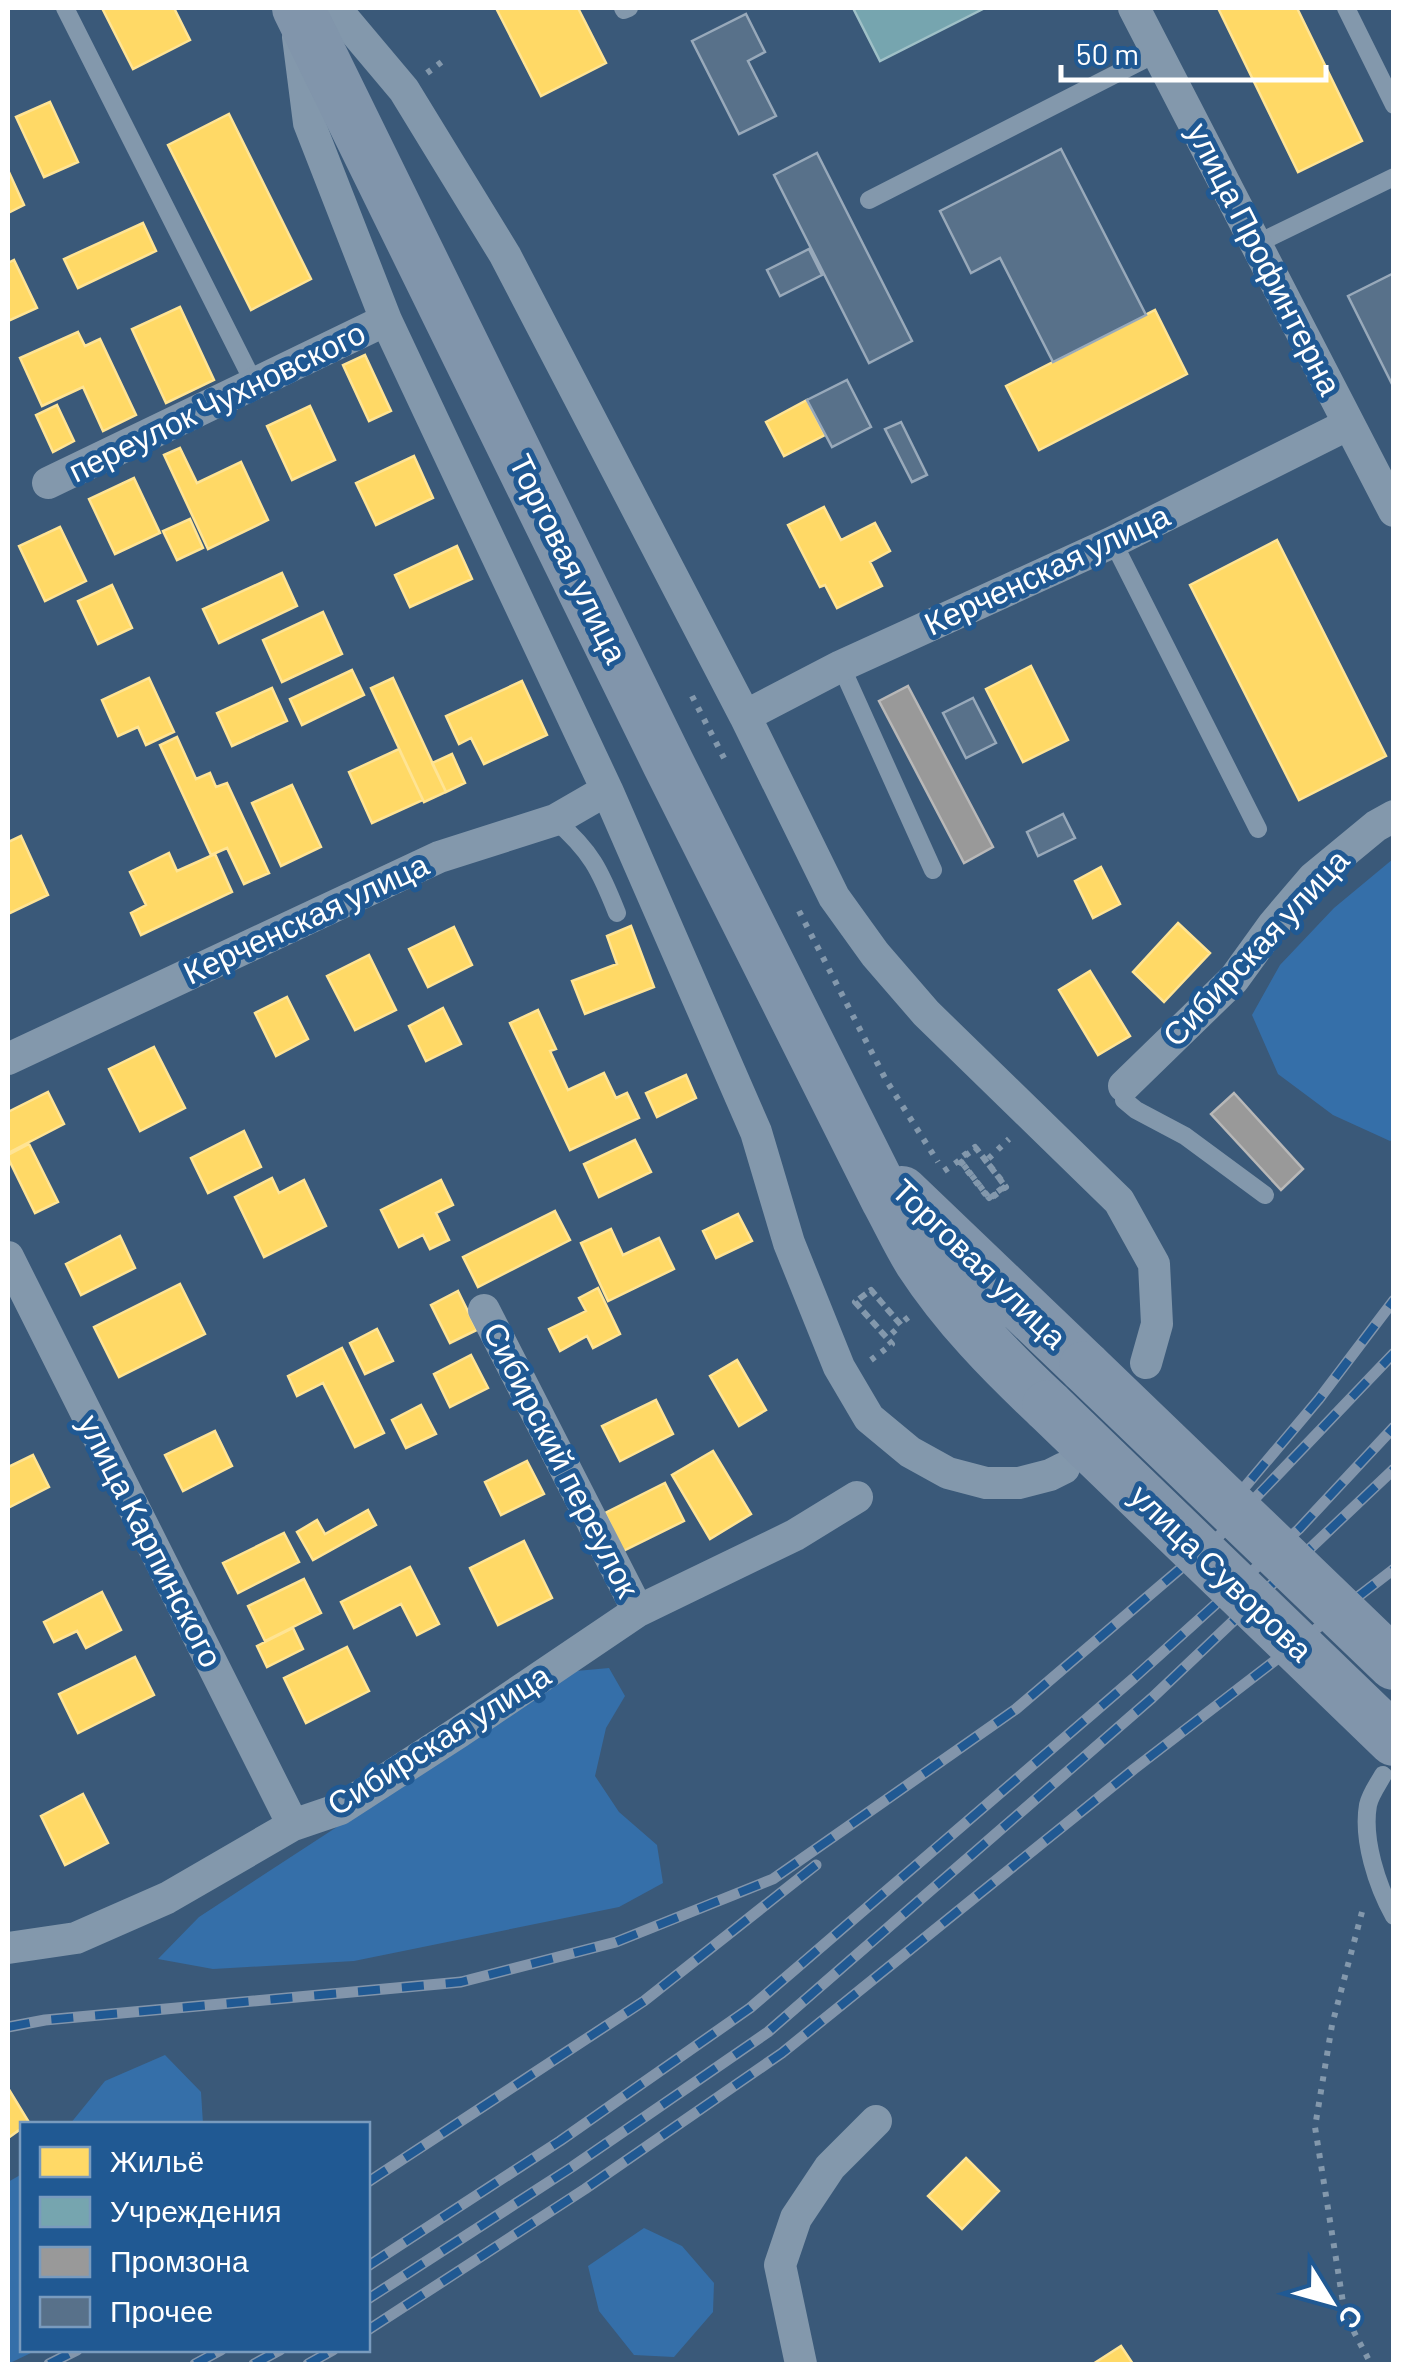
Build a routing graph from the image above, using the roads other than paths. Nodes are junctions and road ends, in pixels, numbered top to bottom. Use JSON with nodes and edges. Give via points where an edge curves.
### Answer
{"nodes":[{"id":1,"x":65,"y":8,"type":"edge"},
{"id":2,"x":296,"y":8,"type":"edge"},
{"id":3,"x":335,"y":8,"type":"edge"},
{"id":4,"x":1134,"y":8,"type":"edge"},
{"id":5,"x":1346,"y":8,"type":"edge"},
{"id":6,"x":1158,"y":53,"type":"junction"},
{"id":7,"x":1394,"y":105,"type":"edge"},
{"id":8,"x":1394,"y":177,"type":"edge"},
{"id":9,"x":869,"y":200,"type":"dead end"},
{"id":10,"x":1256,"y":244,"type":"junction"},
{"id":11,"x":386,"y":320,"type":"junction"},
{"id":12,"x":255,"y":385,"type":"junction"},
{"id":13,"x":1349,"y":424,"type":"junction"},
{"id":14,"x":48,"y":483,"type":"dead end"},
{"id":15,"x":1394,"y":511,"type":"edge"},
{"id":16,"x":1112,"y":542,"type":"junction"},
{"id":17,"x":841,"y":666,"type":"junction"},
{"id":18,"x":745,"y":716,"type":"junction"},
{"id":19,"x":608,"y":790,"type":"junction"},
{"id":20,"x":1394,"y":816,"type":"edge"},
{"id":21,"x":556,"y":820,"type":"junction"},
{"id":22,"x":1258,"y":829,"type":"dead end"},
{"id":23,"x":933,"y":870,"type":"dead end"},
{"id":24,"x":617,"y":913,"type":"dead end"},
{"id":25,"x":8,"y":1059,"type":"edge"},
{"id":26,"x":1124,"y":1086,"type":"joint"},
{"id":27,"x":843,"y":1108,"type":"junction"},
{"id":28,"x":1264,"y":1195,"type":"dead end"},
{"id":29,"x":8,"y":1257,"type":"edge"},
{"id":30,"x":484,"y":1310,"type":"dead end"},
{"id":31,"x":1146,"y":1363,"type":"dead end"},
{"id":32,"x":1086,"y":1367,"type":"joint"},
{"id":33,"x":1048,"y":1406,"type":"joint"},
{"id":34,"x":1064,"y":1468,"type":"dead end"},
{"id":35,"x":857,"y":1497,"type":"dead end"},
{"id":36,"x":638,"y":1611,"type":"junction"},
{"id":37,"x":1394,"y":1664,"type":"edge"},
{"id":38,"x":1388,"y":1758,"type":"edge"},
{"id":39,"x":292,"y":1825,"type":"junction"},
{"id":40,"x":1394,"y":1916,"type":"edge"},
{"id":41,"x":8,"y":1948,"type":"edge"},
{"id":42,"x":876,"y":2120,"type":"dead end"},
{"id":43,"x":800,"y":2364,"type":"edge"}],
"edges":[{"from":1,"to":12,"type":"lane"},
{"from":2,"to":11,"type":"street","via":[[310,123]]},
{"from":2,"to":27,"type":"main road","name":"Торговая улица"},
{"from":3,"to":18,"type":"street","via":[[404,90],[505,255]]},
{"from":4,"to":6,"type":"street","name":"улица Профинтерна"},
{"from":5,"to":7,"type":"lane"},
{"from":6,"to":9,"type":"lane"},
{"from":6,"to":10,"type":"street","name":"улица Профинтерна"},
{"from":8,"to":10,"type":"lane"},
{"from":10,"to":13,"type":"street","name":"улица Профинтерна"},
{"from":11,"to":12,"type":"street","name":"переулок Чухновского"},
{"from":11,"to":19,"type":"street"},
{"from":12,"to":14,"type":"street","name":"переулок Чухновского"},
{"from":13,"to":15,"type":"street","name":"улица Профинтерна"},
{"from":13,"to":16,"type":"street","name":"Керченская улица"},
{"from":16,"to":17,"type":"street","name":"Керченская улица"},
{"from":16,"to":22,"type":"lane"},
{"from":17,"to":18,"type":"street","name":"Керченская улица"},
{"from":17,"to":23,"type":"lane"},
{"from":18,"to":31,"type":"street","via":[[834,898],[876,954],[926,1013],[1119,1201],[1154,1264],[1157,1324]]},
{"from":19,"to":21,"type":"street","name":"Керченская улица"},
{"from":19,"to":34,"type":"street","via":[[756,1132],[838,1367],[869,1418],[922,1459],[986,1483],[1019,1483]]},
{"from":20,"to":26,"type":"street","name":"Сибирская улица","via":[[1313,878],[1234,979]]},
{"from":21,"to":24,"type":"lane","via":[[600,871]]},
{"from":21,"to":25,"type":"street","name":"Керченская улица","via":[[439,857]]},
{"from":26,"to":28,"type":"lane","via":[[1124,1100],[1136,1110],[1185,1136]]},
{"from":27,"to":32,"type":"main road","name":"Торговая улица","via":[[913,1205]]},
{"from":27,"to":33,"type":"main road","name":"Торговая улица","via":[[919,1260],[961,1317]]},
{"from":29,"to":39,"type":"street","name":"улица Карпинского"},
{"from":30,"to":36,"type":"street","name":"Сибирский переулок"},
{"from":32,"to":37,"type":"main road","name":"улица Суворова","bridge":true},
{"from":33,"to":38,"type":"main road","name":"улица Суворова","bridge":true},
{"from":35,"to":36,"type":"street","name":"Сибирская улица","via":[[795,1536]]},
{"from":36,"to":39,"type":"street","name":"Сибирская улица","via":[[340,1809]]},
{"from":38,"to":40,"type":"lane","via":[[1368,1802],[1368,1846]]},
{"from":39,"to":41,"type":"street","name":"Сибирская улица","via":[[168,1898],[76,1938]]},
{"from":42,"to":43,"type":"street","via":[[830,2167],[796,2218],[780,2265]]}]}
